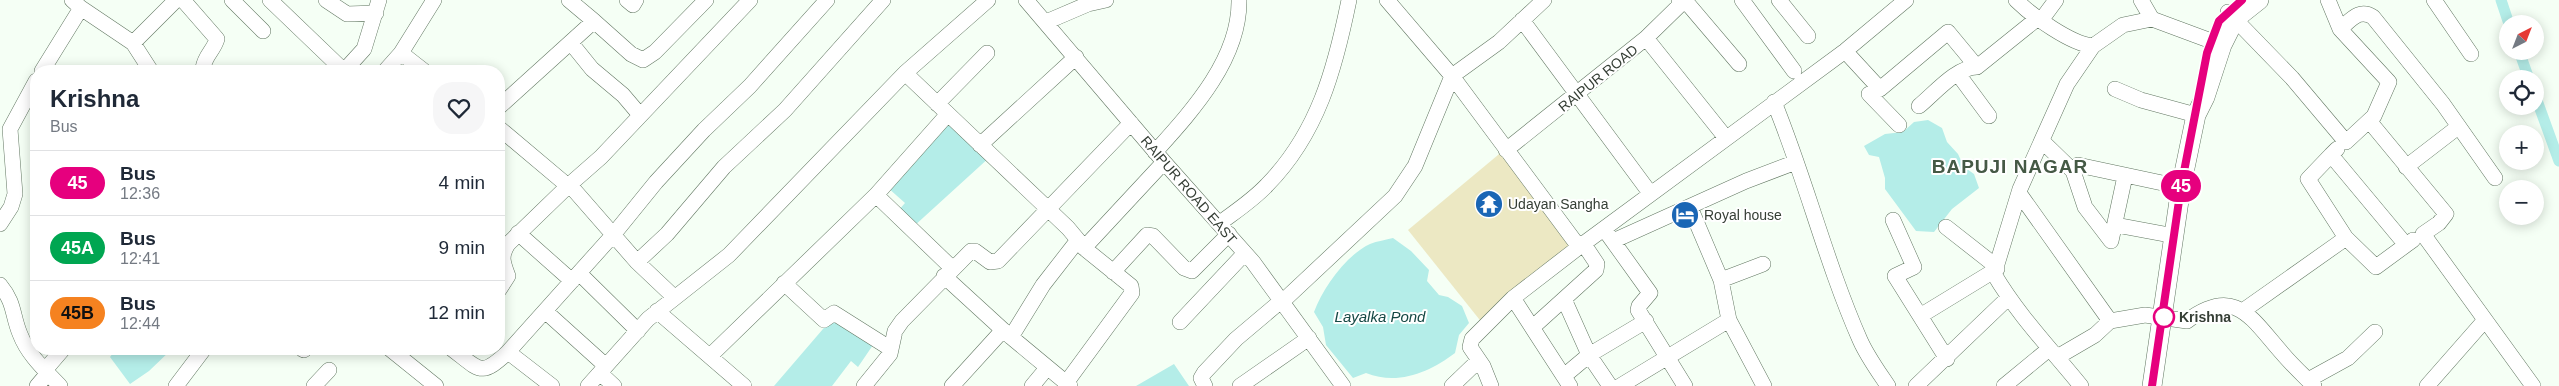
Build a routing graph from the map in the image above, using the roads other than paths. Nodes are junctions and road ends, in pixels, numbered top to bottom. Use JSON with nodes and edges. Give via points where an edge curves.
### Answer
{"nodes":[{"id":1,"x":176,"y":0,"type":"edge"},
{"id":2,"x":183,"y":0,"type":"edge"},
{"id":3,"x":232,"y":0,"type":"edge"},
{"id":4,"x":270,"y":0,"type":"edge"},
{"id":5,"x":326,"y":0,"type":"edge"},
{"id":6,"x":434,"y":0,"type":"edge"},
{"id":7,"x":569,"y":0,"type":"edge"},
{"id":8,"x":627,"y":0,"type":"edge"},
{"id":9,"x":636,"y":0,"type":"edge"},
{"id":10,"x":706,"y":0,"type":"edge"},
{"id":11,"x":750,"y":0,"type":"edge"},
{"id":12,"x":827,"y":0,"type":"edge"},
{"id":13,"x":883,"y":0,"type":"edge"},
{"id":14,"x":988,"y":0,"type":"edge"},
{"id":15,"x":1026,"y":0,"type":"edge"},
{"id":16,"x":1070,"y":0,"type":"edge"},
{"id":17,"x":1106,"y":0,"type":"edge"},
{"id":18,"x":1239,"y":0,"type":"edge"},
{"id":19,"x":1349,"y":0,"type":"edge"},
{"id":20,"x":1387,"y":0,"type":"edge"},
{"id":21,"x":1544,"y":0,"type":"edge"},
{"id":22,"x":1742,"y":0,"type":"edge"},
{"id":23,"x":1779,"y":0,"type":"edge"},
{"id":24,"x":1906,"y":0,"type":"edge"},
{"id":25,"x":2016,"y":0,"type":"edge"},
{"id":26,"x":2056,"y":0,"type":"edge"},
{"id":27,"x":2141,"y":0,"type":"edge"},
{"id":28,"x":2259,"y":0,"type":"edge"},
{"id":29,"x":2328,"y":0,"type":"edge"},
{"id":30,"x":2434,"y":0,"type":"edge"},
{"id":31,"x":1682,"y":1,"type":"edge"},
{"id":32,"x":76,"y":4,"type":"edge"},
{"id":33,"x":377,"y":6,"type":"edge"},
{"id":34,"x":2235,"y":10,"type":"edge"},
{"id":35,"x":2040,"y":18,"type":"junction"},
{"id":36,"x":2152,"y":19,"type":"junction"},
{"id":37,"x":1522,"y":20,"type":"junction"},
{"id":38,"x":594,"y":21,"type":"junction"},
{"id":39,"x":1046,"y":22,"type":"junction"},
{"id":40,"x":2340,"y":29,"type":"junction"},
{"id":41,"x":263,"y":31,"type":"dead end"},
{"id":42,"x":1808,"y":36,"type":"dead end"},
{"id":43,"x":1646,"y":38,"type":"junction"},
{"id":44,"x":571,"y":42,"type":"junction"},
{"id":45,"x":2216,"y":43,"type":"junction"},
{"id":46,"x":133,"y":44,"type":"junction"},
{"id":47,"x":2093,"y":46,"type":"junction"},
{"id":48,"x":1845,"y":51,"type":"junction"},
{"id":49,"x":401,"y":53,"type":"junction"},
{"id":50,"x":987,"y":53,"type":"dead end"},
{"id":51,"x":2471,"y":54,"type":"dead end"},
{"id":52,"x":1076,"y":57,"type":"junction"},
{"id":53,"x":1739,"y":64,"type":"dead end"},
{"id":54,"x":45,"y":65,"type":"edge"},
{"id":55,"x":147,"y":65,"type":"edge"},
{"id":56,"x":203,"y":65,"type":"edge"},
{"id":57,"x":344,"y":65,"type":"edge"},
{"id":58,"x":352,"y":65,"type":"edge"},
{"id":59,"x":390,"y":65,"type":"edge"},
{"id":60,"x":416,"y":65,"type":"edge"},
{"id":61,"x":1977,"y":67,"type":"junction"},
{"id":62,"x":1794,"y":71,"type":"dead end"},
{"id":63,"x":906,"y":73,"type":"junction"},
{"id":64,"x":1958,"y":74,"type":"junction"},
{"id":65,"x":1452,"y":76,"type":"junction"},
{"id":66,"x":1880,"y":88,"type":"junction"},
{"id":67,"x":2114,"y":89,"type":"dead end"},
{"id":68,"x":30,"y":92,"type":"edge"},
{"id":69,"x":1576,"y":96,"type":"junction"},
{"id":70,"x":505,"y":102,"type":"edge"},
{"id":71,"x":1774,"y":102,"type":"junction"},
{"id":72,"x":1919,"y":106,"type":"dead end"},
{"id":73,"x":942,"y":109,"type":"junction"},
{"id":74,"x":2197,"y":111,"type":"junction"},
{"id":75,"x":640,"y":115,"type":"junction"},
{"id":76,"x":1989,"y":116,"type":"dead end"},
{"id":77,"x":2370,"y":122,"type":"junction"},
{"id":78,"x":1131,"y":123,"type":"junction"},
{"id":79,"x":1899,"y":125,"type":"dead end"},
{"id":80,"x":2458,"y":127,"type":"junction"},
{"id":81,"x":505,"y":133,"type":"edge"},
{"id":82,"x":1726,"y":138,"type":"junction"},
{"id":83,"x":2042,"y":140,"type":"junction"},
{"id":84,"x":2346,"y":142,"type":"junction"},
{"id":85,"x":980,"y":145,"type":"junction"},
{"id":86,"x":1506,"y":150,"type":"junction"},
{"id":87,"x":2331,"y":154,"type":"junction"},
{"id":88,"x":1160,"y":157,"type":"junction"},
{"id":89,"x":1796,"y":162,"type":"junction"},
{"id":90,"x":2406,"y":167,"type":"junction"},
{"id":91,"x":2073,"y":171,"type":"junction"},
{"id":92,"x":2125,"y":176,"type":"junction"},
{"id":93,"x":2496,"y":178,"type":"dead end"},
{"id":94,"x":568,"y":186,"type":"junction"},
{"id":95,"x":2181,"y":187,"type":"junction"},
{"id":96,"x":1650,"y":193,"type":"junction"},
{"id":97,"x":2019,"y":193,"type":"junction"},
{"id":98,"x":876,"y":195,"type":"junction"},
{"id":99,"x":1690,"y":207,"type":"junction"},
{"id":100,"x":1047,"y":208,"type":"junction"},
{"id":101,"x":1893,"y":220,"type":"dead end"},
{"id":102,"x":0,"y":224,"type":"edge"},
{"id":103,"x":2116,"y":225,"type":"junction"},
{"id":104,"x":1946,"y":227,"type":"dead end"},
{"id":105,"x":1604,"y":228,"type":"junction"},
{"id":106,"x":1224,"y":229,"type":"junction"},
{"id":107,"x":518,"y":233,"type":"junction"},
{"id":108,"x":2423,"y":234,"type":"junction"},
{"id":109,"x":613,"y":235,"type":"junction"},
{"id":110,"x":2175,"y":236,"type":"junction"},
{"id":111,"x":2346,"y":238,"type":"junction"},
{"id":112,"x":1613,"y":241,"type":"junction"},
{"id":113,"x":1081,"y":244,"type":"junction"},
{"id":114,"x":1581,"y":245,"type":"junction"},
{"id":115,"x":2406,"y":245,"type":"junction"},
{"id":116,"x":505,"y":248,"type":"edge"},
{"id":117,"x":1245,"y":253,"type":"junction"},
{"id":118,"x":637,"y":262,"type":"junction"},
{"id":119,"x":1763,"y":264,"type":"dead end"},
{"id":120,"x":1997,"y":268,"type":"junction"},
{"id":121,"x":948,"y":272,"type":"junction"},
{"id":122,"x":1113,"y":272,"type":"junction"},
{"id":123,"x":575,"y":277,"type":"junction"},
{"id":124,"x":1721,"y":280,"type":"junction"},
{"id":125,"x":784,"y":282,"type":"junction"},
{"id":126,"x":0,"y":285,"type":"edge"},
{"id":127,"x":674,"y":297,"type":"junction"},
{"id":128,"x":1514,"y":298,"type":"junction"},
{"id":129,"x":2008,"y":298,"type":"junction"},
{"id":130,"x":1564,"y":299,"type":"junction"},
{"id":131,"x":1281,"y":301,"type":"junction"},
{"id":132,"x":2244,"y":310,"type":"junction"},
{"id":133,"x":545,"y":311,"type":"junction"},
{"id":134,"x":657,"y":311,"type":"junction"},
{"id":135,"x":1920,"y":316,"type":"junction"},
{"id":136,"x":2164,"y":317,"type":"junction"},
{"id":137,"x":1729,"y":320,"type":"junction"},
{"id":138,"x":2484,"y":320,"type":"junction"},
{"id":139,"x":1646,"y":321,"type":"junction"},
{"id":140,"x":2110,"y":321,"type":"junction"},
{"id":141,"x":1180,"y":322,"type":"dead end"},
{"id":142,"x":1533,"y":326,"type":"junction"},
{"id":143,"x":638,"y":331,"type":"junction"},
{"id":144,"x":2375,"y":332,"type":"dead end"},
{"id":145,"x":1007,"y":333,"type":"junction"},
{"id":146,"x":1308,"y":338,"type":"junction"},
{"id":147,"x":891,"y":349,"type":"junction"},
{"id":148,"x":30,"y":352,"type":"edge"},
{"id":149,"x":508,"y":352,"type":"junction"},
{"id":150,"x":2054,"y":352,"type":"junction"},
{"id":151,"x":33,"y":355,"type":"edge"},
{"id":152,"x":59,"y":355,"type":"edge"},
{"id":153,"x":199,"y":355,"type":"edge"},
{"id":154,"x":397,"y":355,"type":"edge"},
{"id":155,"x":460,"y":355,"type":"edge"},
{"id":156,"x":505,"y":355,"type":"edge"},
{"id":157,"x":505,"y":355,"type":"edge"},
{"id":158,"x":1589,"y":355,"type":"junction"},
{"id":159,"x":710,"y":356,"type":"junction"},
{"id":160,"x":1667,"y":358,"type":"junction"},
{"id":161,"x":1947,"y":358,"type":"junction"},
{"id":162,"x":1478,"y":361,"type":"junction"},
{"id":163,"x":1047,"y":368,"type":"junction"},
{"id":164,"x":329,"y":370,"type":"dead end"},
{"id":165,"x":603,"y":370,"type":"junction"},
{"id":166,"x":47,"y":372,"type":"junction"},
{"id":167,"x":1566,"y":383,"type":"edge"},
{"id":168,"x":2311,"y":383,"type":"edge"},
{"id":169,"x":1068,"y":384,"type":"edge"},
{"id":170,"x":1337,"y":384,"type":"edge"},
{"id":171,"x":1758,"y":384,"type":"edge"},
{"id":172,"x":1921,"y":385,"type":"edge"},
{"id":173,"x":2078,"y":385,"type":"edge"},
{"id":174,"x":2429,"y":385,"type":"edge"},
{"id":175,"x":37,"y":386,"type":"edge"},
{"id":176,"x":60,"y":386,"type":"edge"},
{"id":177,"x":176,"y":386,"type":"edge"},
{"id":178,"x":314,"y":386,"type":"edge"},
{"id":179,"x":436,"y":386,"type":"edge"},
{"id":180,"x":552,"y":386,"type":"edge"},
{"id":181,"x":588,"y":386,"type":"edge"},
{"id":182,"x":614,"y":386,"type":"edge"},
{"id":183,"x":744,"y":386,"type":"edge"},
{"id":184,"x":864,"y":386,"type":"edge"},
{"id":185,"x":952,"y":386,"type":"edge"},
{"id":186,"x":1032,"y":386,"type":"edge"},
{"id":187,"x":1205,"y":386,"type":"edge"},
{"id":188,"x":1240,"y":386,"type":"edge"},
{"id":189,"x":1452,"y":386,"type":"edge"},
{"id":190,"x":1491,"y":386,"type":"edge"},
{"id":191,"x":1610,"y":386,"type":"edge"},
{"id":192,"x":1620,"y":386,"type":"edge"},
{"id":193,"x":1685,"y":386,"type":"edge"},
{"id":194,"x":1888,"y":386,"type":"edge"},
{"id":195,"x":2004,"y":386,"type":"edge"},
{"id":196,"x":2152,"y":386,"type":"edge"},
{"id":197,"x":2533,"y":386,"type":"edge"}],
"edges":[{"from":1,"to":46,"type":"street"},
{"from":2,"to":56,"type":"street","via":[[217,39],[204,57]]},
{"from":3,"to":41,"type":"street"},
{"from":4,"to":57,"type":"street"},
{"from":5,"to":33,"type":"street","via":[[347,14]]},
{"from":6,"to":49,"type":"street"},
{"from":7,"to":38,"type":"street"},
{"from":8,"to":9,"type":"street","via":[[633,5]]},
{"from":10,"to":38,"type":"street","via":[[643,60],[631,54]]},
{"from":11,"to":75,"type":"street"},
{"from":12,"to":109,"type":"street","via":[[750,86],[656,182]]},
{"from":13,"to":118,"type":"street","via":[[785,110],[724,167],[667,234]]},
{"from":14,"to":63,"type":"street"},
{"from":15,"to":39,"type":"street","name":"RAIPUR ROAD EAST"},
{"from":16,"to":39,"type":"street"},
{"from":17,"to":39,"type":"street"},
{"from":18,"to":88,"type":"street","via":[[1240,18],[1230,46],[1194,109]]},
{"from":19,"to":106,"type":"street","via":[[1340,45],[1320,108],[1295,152]]},
{"from":20,"to":65,"type":"street"},
{"from":21,"to":37,"type":"street"},
{"from":22,"to":62,"type":"street"},
{"from":23,"to":42,"type":"street"},
{"from":24,"to":48,"type":"street"},
{"from":25,"to":35,"type":"street","via":[[2033,16]]},
{"from":26,"to":35,"type":"street"},
{"from":27,"to":36,"type":"street"},
{"from":28,"to":34,"type":"main road"},
{"from":29,"to":40,"type":"street"},
{"from":30,"to":51,"type":"street"},
{"from":31,"to":43,"type":"street","name":"RAIPUR ROAD"},
{"from":31,"to":53,"type":"street"},
{"from":32,"to":46,"type":"street"},
{"from":32,"to":54,"type":"street"},
{"from":33,"to":58,"type":"street","via":[[364,49]]},
{"from":34,"to":45,"type":"main road","via":[[2219,21]]},
{"from":34,"to":84,"type":"street"},
{"from":35,"to":47,"type":"street","via":[[2080,45]]},
{"from":35,"to":61,"type":"street"},
{"from":36,"to":45,"type":"street"},
{"from":36,"to":47,"type":"street","via":[[2123,25]]},
{"from":37,"to":65,"type":"street","via":[[1499,42]]},
{"from":37,"to":69,"type":"street"},
{"from":38,"to":44,"type":"street"},
{"from":39,"to":52,"type":"street","name":"RAIPUR ROAD EAST"},
{"from":40,"to":77,"type":"street","via":[[2389,82]]},
{"from":40,"to":80,"type":"street","via":[[2361,13],[2373,17]]},
{"from":43,"to":69,"type":"street","name":"RAIPUR ROAD"},
{"from":43,"to":82,"type":"street"},
{"from":44,"to":70,"type":"street"},
{"from":44,"to":75,"type":"street","via":[[592,69],[623,95]]},
{"from":45,"to":74,"type":"main road","via":[[2198,92]]},
{"from":46,"to":55,"type":"street"},
{"from":47,"to":83,"type":"street","via":[[2067,84]]},
{"from":48,"to":66,"type":"street"},
{"from":48,"to":71,"type":"street"},
{"from":49,"to":59,"type":"street"},
{"from":49,"to":60,"type":"street"},
{"from":50,"to":73,"type":"street"},
{"from":52,"to":78,"type":"street","name":"RAIPUR ROAD EAST"},
{"from":52,"to":85,"type":"street"},
{"from":61,"to":64,"type":"street","via":[[1968,67]]},
{"from":61,"to":66,"type":"street","via":[[1948,32]]},
{"from":63,"to":73,"type":"street"},
{"from":63,"to":127,"type":"street","via":[[729,255]]},
{"from":64,"to":72,"type":"street"},
{"from":64,"to":76,"type":"street"},
{"from":65,"to":86,"type":"street"},
{"from":65,"to":131,"type":"street","via":[[1415,166],[1396,196]]},
{"from":66,"to":79,"type":"street","via":[[1869,94]]},
{"from":67,"to":74,"type":"street","via":[[2141,100]]},
{"from":68,"to":102,"type":"street","via":[[10,129],[15,194]]},
{"from":69,"to":86,"type":"street","name":"RAIPUR ROAD"},
{"from":69,"to":96,"type":"street"},
{"from":71,"to":82,"type":"street"},
{"from":71,"to":89,"type":"street","via":[[1794,149]]},
{"from":73,"to":85,"type":"street"},
{"from":73,"to":98,"type":"street"},
{"from":74,"to":95,"type":"main road"},
{"from":75,"to":94,"type":"street","via":[[601,157]]},
{"from":77,"to":84,"type":"street"},
{"from":77,"to":90,"type":"street"},
{"from":78,"to":88,"type":"street","name":"RAIPUR ROAD EAST"},
{"from":78,"to":100,"type":"street"},
{"from":80,"to":90,"type":"street"},
{"from":80,"to":93,"type":"street"},
{"from":81,"to":94,"type":"street"},
{"from":82,"to":96,"type":"street"},
{"from":83,"to":91,"type":"street"},
{"from":83,"to":97,"type":"street"},
{"from":84,"to":87,"type":"street"},
{"from":85,"to":100,"type":"street"},
{"from":86,"to":114,"type":"street"},
{"from":87,"to":111,"type":"street","via":[[2308,179]]},
{"from":87,"to":115,"type":"street"},
{"from":88,"to":106,"type":"street","name":"RAIPUR ROAD EAST"},
{"from":88,"to":113,"type":"street"},
{"from":89,"to":99,"type":"street"},
{"from":89,"to":194,"type":"street","via":[[1861,341]]},
{"from":90,"to":108,"type":"street","via":[[2446,214]]},
{"from":91,"to":92,"type":"street","via":[[2078,165]]},
{"from":91,"to":103,"type":"street","via":[[2085,207],[2111,241]]},
{"from":92,"to":95,"type":"street"},
{"from":92,"to":103,"type":"street"},
{"from":94,"to":107,"type":"street"},
{"from":94,"to":109,"type":"street"},
{"from":95,"to":110,"type":"main road"},
{"from":96,"to":105,"type":"street"},
{"from":97,"to":120,"type":"street"},
{"from":97,"to":140,"type":"street"},
{"from":98,"to":121,"type":"street"},
{"from":98,"to":125,"type":"street"},
{"from":99,"to":112,"type":"street"},
{"from":99,"to":124,"type":"street"},
{"from":100,"to":113,"type":"street"},
{"from":100,"to":121,"type":"street","via":[[998,261],[990,262],[971,251]]},
{"from":101,"to":135,"type":"street","via":[[1914,267],[1895,276]]},
{"from":103,"to":110,"type":"street"},
{"from":104,"to":120,"type":"street"},
{"from":105,"to":112,"type":"street"},
{"from":105,"to":114,"type":"street"},
{"from":106,"to":117,"type":"street","name":"RAIPUR ROAD EAST"},
{"from":106,"to":122,"type":"street","via":[[1192,272],[1148,235]]},
{"from":107,"to":116,"type":"street"},
{"from":107,"to":123,"type":"street"},
{"from":108,"to":115,"type":"street"},
{"from":108,"to":138,"type":"street"},
{"from":109,"to":118,"type":"street"},
{"from":109,"to":123,"type":"street"},
{"from":110,"to":136,"type":"main road"},
{"from":111,"to":115,"type":"street","via":[[2376,267]]},
{"from":111,"to":132,"type":"street"},
{"from":112,"to":139,"type":"street","via":[[1650,293],[1638,308]]},
{"from":113,"to":122,"type":"street"},
{"from":113,"to":145,"type":"street","via":[[1043,284]]},
{"from":114,"to":128,"type":"street"},
{"from":114,"to":130,"type":"street","via":[[1598,267]]},
{"from":117,"to":131,"type":"street","name":"RAIPUR ROAD EAST"},
{"from":117,"to":141,"type":"street"},
{"from":118,"to":127,"type":"street"},
{"from":119,"to":124,"type":"street"},
{"from":120,"to":129,"type":"street","via":[[1994,274]]},
{"from":120,"to":135,"type":"street"},
{"from":121,"to":145,"type":"street"},
{"from":121,"to":147,"type":"street","via":[[902,321],[895,331]]},
{"from":122,"to":169,"type":"street","via":[[1131,286],[1132,293]]},
{"from":123,"to":133,"type":"street"},
{"from":123,"to":143,"type":"street"},
{"from":124,"to":137,"type":"street"},
{"from":125,"to":147,"type":"street","via":[[824,320],[834,313]]},
{"from":125,"to":159,"type":"street"},
{"from":126,"to":148,"type":"street","via":[[9,296],[19,333]]},
{"from":127,"to":134,"type":"street"},
{"from":128,"to":142,"type":"street"},
{"from":128,"to":162,"type":"street","via":[[1472,339],[1470,347]]},
{"from":129,"to":150,"type":"street"},
{"from":129,"to":161,"type":"street"},
{"from":130,"to":142,"type":"street"},
{"from":130,"to":158,"type":"street"},
{"from":131,"to":146,"type":"street","name":"RAIPUR ROAD EAST"},
{"from":131,"to":187,"type":"street","via":[[1236,339],[1204,373],[1201,378]]},
{"from":132,"to":136,"type":"street","via":[[2219,306],[2204,308],[2187,321]]},
{"from":132,"to":168,"type":"street"},
{"from":133,"to":149,"type":"street"},
{"from":133,"to":165,"type":"street"},
{"from":134,"to":143,"type":"street"},
{"from":134,"to":159,"type":"street"},
{"from":135,"to":161,"type":"street"},
{"from":136,"to":140,"type":"street","via":[[2145,315]]},
{"from":136,"to":196,"type":"main road"},
{"from":137,"to":160,"type":"street"},
{"from":137,"to":171,"type":"street"},
{"from":138,"to":174,"type":"street"},
{"from":138,"to":197,"type":"street"},
{"from":139,"to":158,"type":"street"},
{"from":139,"to":160,"type":"street"},
{"from":140,"to":150,"type":"street","via":[[2095,335]]},
{"from":142,"to":167,"type":"street"},
{"from":143,"to":165,"type":"street"},
{"from":144,"to":168,"type":"street","via":[[2341,363]]},
{"from":145,"to":163,"type":"street"},
{"from":145,"to":185,"type":"street"},
{"from":146,"to":170,"type":"street","name":"RAIPUR ROAD EAST"},
{"from":146,"to":188,"type":"street"},
{"from":147,"to":184,"type":"street","via":[[884,364]]},
{"from":149,"to":157,"type":"street"},
{"from":149,"to":180,"type":"street"},
{"from":150,"to":173,"type":"street"},
{"from":150,"to":195,"type":"street"},
{"from":151,"to":166,"type":"street"},
{"from":152,"to":166,"type":"street"},
{"from":153,"to":177,"type":"street"},
{"from":154,"to":179,"type":"street"},
{"from":155,"to":156,"type":"street","via":[[485,370]]},
{"from":158,"to":167,"type":"street"},
{"from":158,"to":191,"type":"street"},
{"from":159,"to":183,"type":"street"},
{"from":160,"to":192,"type":"street"},
{"from":160,"to":193,"type":"street"},
{"from":161,"to":172,"type":"street"},
{"from":162,"to":189,"type":"street"},
{"from":162,"to":190,"type":"street"},
{"from":163,"to":169,"type":"street"},
{"from":163,"to":186,"type":"street"},
{"from":164,"to":178,"type":"street"},
{"from":165,"to":181,"type":"street"},
{"from":165,"to":182,"type":"street"},
{"from":166,"to":175,"type":"street"},
{"from":166,"to":176,"type":"street"}]}
